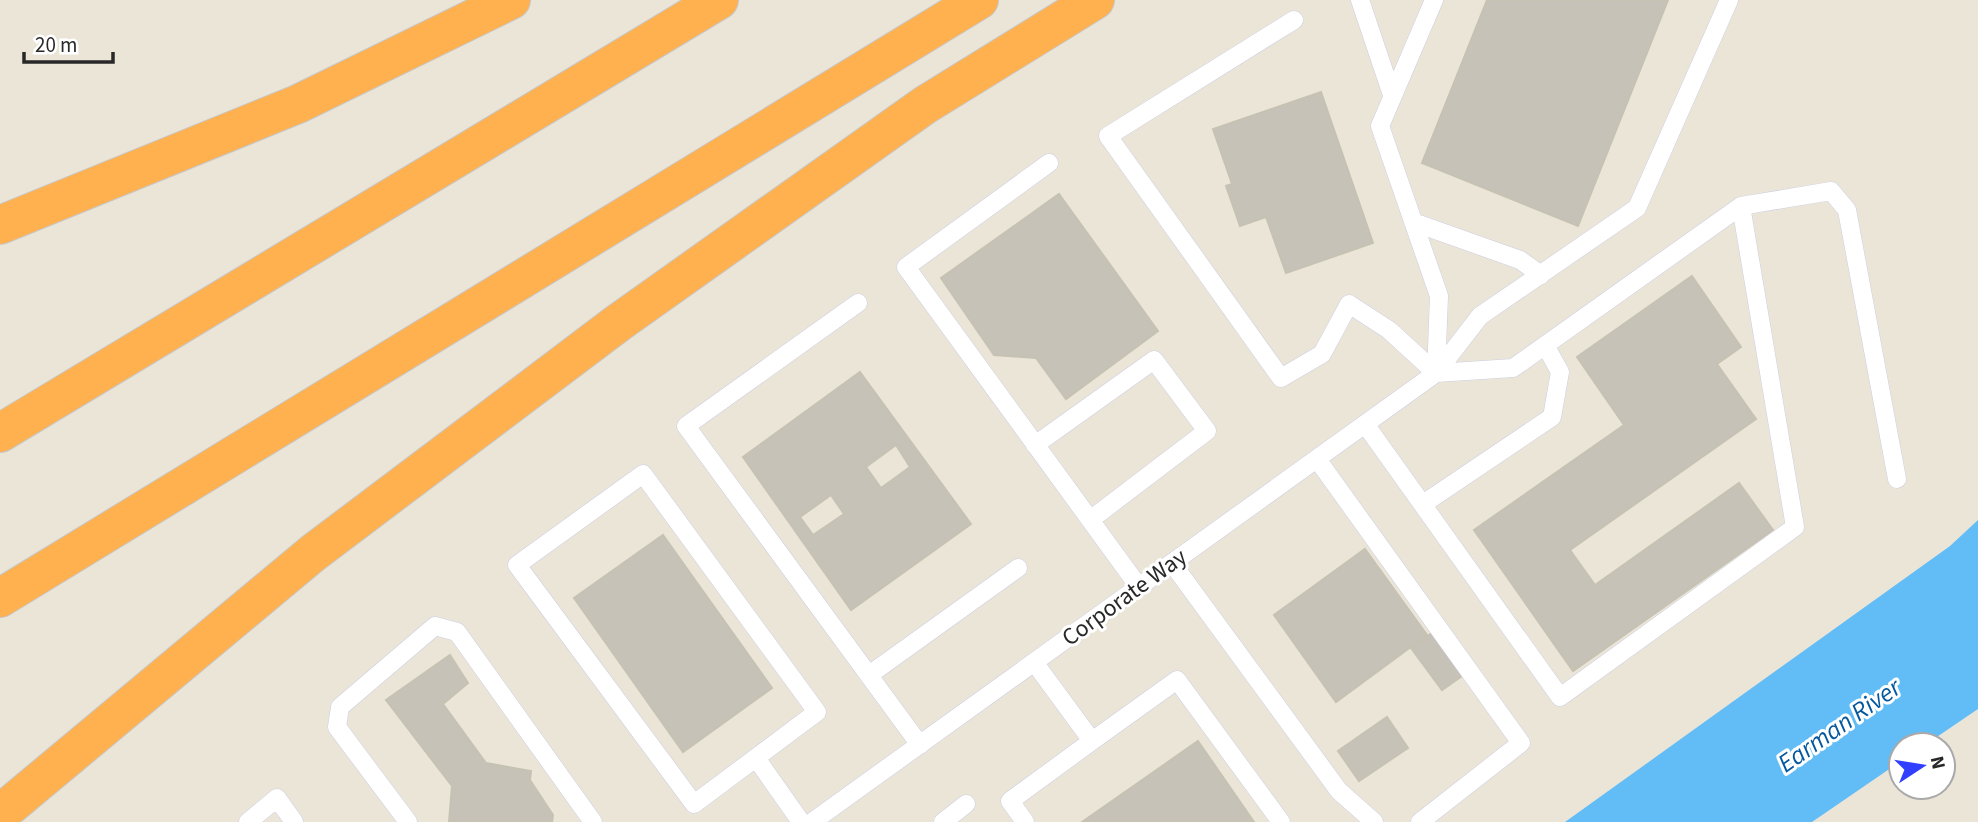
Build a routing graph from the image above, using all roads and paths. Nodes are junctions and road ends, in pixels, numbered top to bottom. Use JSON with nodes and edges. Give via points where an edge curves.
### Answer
{"nodes":[{"id":1,"x":510,"y":0,"type":"edge"},
{"id":2,"x":719,"y":0,"type":"edge"},
{"id":3,"x":979,"y":0,"type":"edge"},
{"id":4,"x":1094,"y":0,"type":"edge"},
{"id":5,"x":1360,"y":0,"type":"edge"},
{"id":6,"x":1434,"y":0,"type":"edge"},
{"id":7,"x":1729,"y":0,"type":"edge"},
{"id":8,"x":1294,"y":20,"type":"dead end"},
{"id":9,"x":1392,"y":95,"type":"junction"},
{"id":10,"x":1049,"y":163,"type":"dead end"},
{"id":11,"x":1741,"y":206,"type":"junction"},
{"id":12,"x":1413,"y":222,"type":"junction"},
{"id":13,"x":0,"y":225,"type":"edge"},
{"id":14,"x":1541,"y":275,"type":"junction"},
{"id":15,"x":858,"y":303,"type":"dead end"},
{"id":16,"x":1545,"y":345,"type":"junction"},
{"id":17,"x":1436,"y":373,"type":"junction"},
{"id":18,"x":1365,"y":424,"type":"junction"},
{"id":19,"x":0,"y":433,"type":"edge"},
{"id":20,"x":1035,"y":444,"type":"junction"},
{"id":21,"x":1317,"y":459,"type":"junction"},
{"id":22,"x":1897,"y":479,"type":"dead end"},
{"id":23,"x":1423,"y":504,"type":"junction"},
{"id":24,"x":1090,"y":520,"type":"junction"},
{"id":25,"x":1172,"y":563,"type":"junction"},
{"id":26,"x":1018,"y":568,"type":"dead end"},
{"id":27,"x":1139,"y":587,"type":"junction"},
{"id":28,"x":0,"y":598,"type":"edge"},
{"id":29,"x":1034,"y":662,"type":"junction"},
{"id":30,"x":869,"y":675,"type":"junction"},
{"id":31,"x":1092,"y":741,"type":"junction"},
{"id":32,"x":920,"y":745,"type":"junction"},
{"id":33,"x":756,"y":758,"type":"junction"},
{"id":34,"x":966,"y":804,"type":"dead end"},
{"id":35,"x":0,"y":814,"type":"edge"},
{"id":36,"x":248,"y":822,"type":"edge"},
{"id":37,"x":294,"y":822,"type":"edge"},
{"id":38,"x":408,"y":822,"type":"edge"},
{"id":39,"x":593,"y":822,"type":"edge"},
{"id":40,"x":801,"y":822,"type":"edge"},
{"id":41,"x":812,"y":822,"type":"edge"},
{"id":42,"x":943,"y":822,"type":"edge"},
{"id":43,"x":1025,"y":822,"type":"edge"},
{"id":44,"x":1281,"y":822,"type":"edge"},
{"id":45,"x":1374,"y":822,"type":"edge"},
{"id":46,"x":1420,"y":822,"type":"edge"}],
"edges":[{"from":1,"to":13,"type":"highway","via":[[298,104]]},
{"from":2,"to":19,"type":"highway"},
{"from":3,"to":28,"type":"highway"},
{"from":4,"to":35,"type":"highway","via":[[925,106],[618,323],[313,553]]},
{"from":5,"to":9,"type":"lane"},
{"from":6,"to":9,"type":"lane"},
{"from":7,"to":14,"type":"lane","name":"Corporate Way","via":[[1637,208]]},
{"from":8,"to":17,"type":"lane","via":[[1108,136],[1281,378],[1322,354],[1349,304],[1389,330]]},
{"from":9,"to":12,"type":"lane","via":[[1380,126]]},
{"from":10,"to":20,"type":"lane","via":[[906,267]]},
{"from":11,"to":16,"type":"lane"},
{"from":11,"to":22,"type":"lane","via":[[1831,191],[1847,210]]},
{"from":11,"to":23,"type":"lane","via":[[1795,527],[1560,697]]},
{"from":12,"to":14,"type":"lane","via":[[1520,260]]},
{"from":12,"to":17,"type":"lane","via":[[1439,296]]},
{"from":14,"to":17,"type":"lane","name":"Corporate Way","via":[[1480,316]]},
{"from":15,"to":30,"type":"lane","via":[[687,426]]},
{"from":16,"to":17,"type":"lane","via":[[1513,368]]},
{"from":16,"to":23,"type":"lane","via":[[1560,372],[1552,417]]},
{"from":17,"to":18,"type":"lane","name":"Corporate Way"},
{"from":18,"to":21,"type":"lane","name":"Corporate Way"},
{"from":18,"to":23,"type":"lane"},
{"from":20,"to":24,"type":"lane"},
{"from":20,"to":24,"type":"lane","via":[[1153,360],[1208,431]]},
{"from":21,"to":25,"type":"lane","name":"Corporate Way"},
{"from":21,"to":46,"type":"lane","via":[[1521,743]]},
{"from":24,"to":27,"type":"lane"},
{"from":25,"to":27,"type":"lane","name":"Corporate Way"},
{"from":25,"to":45,"type":"lane","via":[[1339,791]]},
{"from":26,"to":30,"type":"lane"},
{"from":27,"to":29,"type":"lane","name":"Corporate Way"},
{"from":29,"to":31,"type":"lane"},
{"from":29,"to":32,"type":"lane","name":"Corporate Way"},
{"from":30,"to":32,"type":"lane"},
{"from":31,"to":43,"type":"lane","via":[[1010,802]]},
{"from":31,"to":44,"type":"lane","via":[[1177,680]]},
{"from":32,"to":41,"type":"lane","name":"Corporate Way"},
{"from":33,"to":33,"type":"lane","via":[[817,712],[643,474],[517,565],[694,804]]},
{"from":33,"to":40,"type":"lane"},
{"from":34,"to":42,"type":"lane"},
{"from":36,"to":37,"type":"lane","via":[[277,798]]},
{"from":38,"to":39,"type":"lane","via":[[337,727],[340,707],[435,626],[457,632]]}]}
